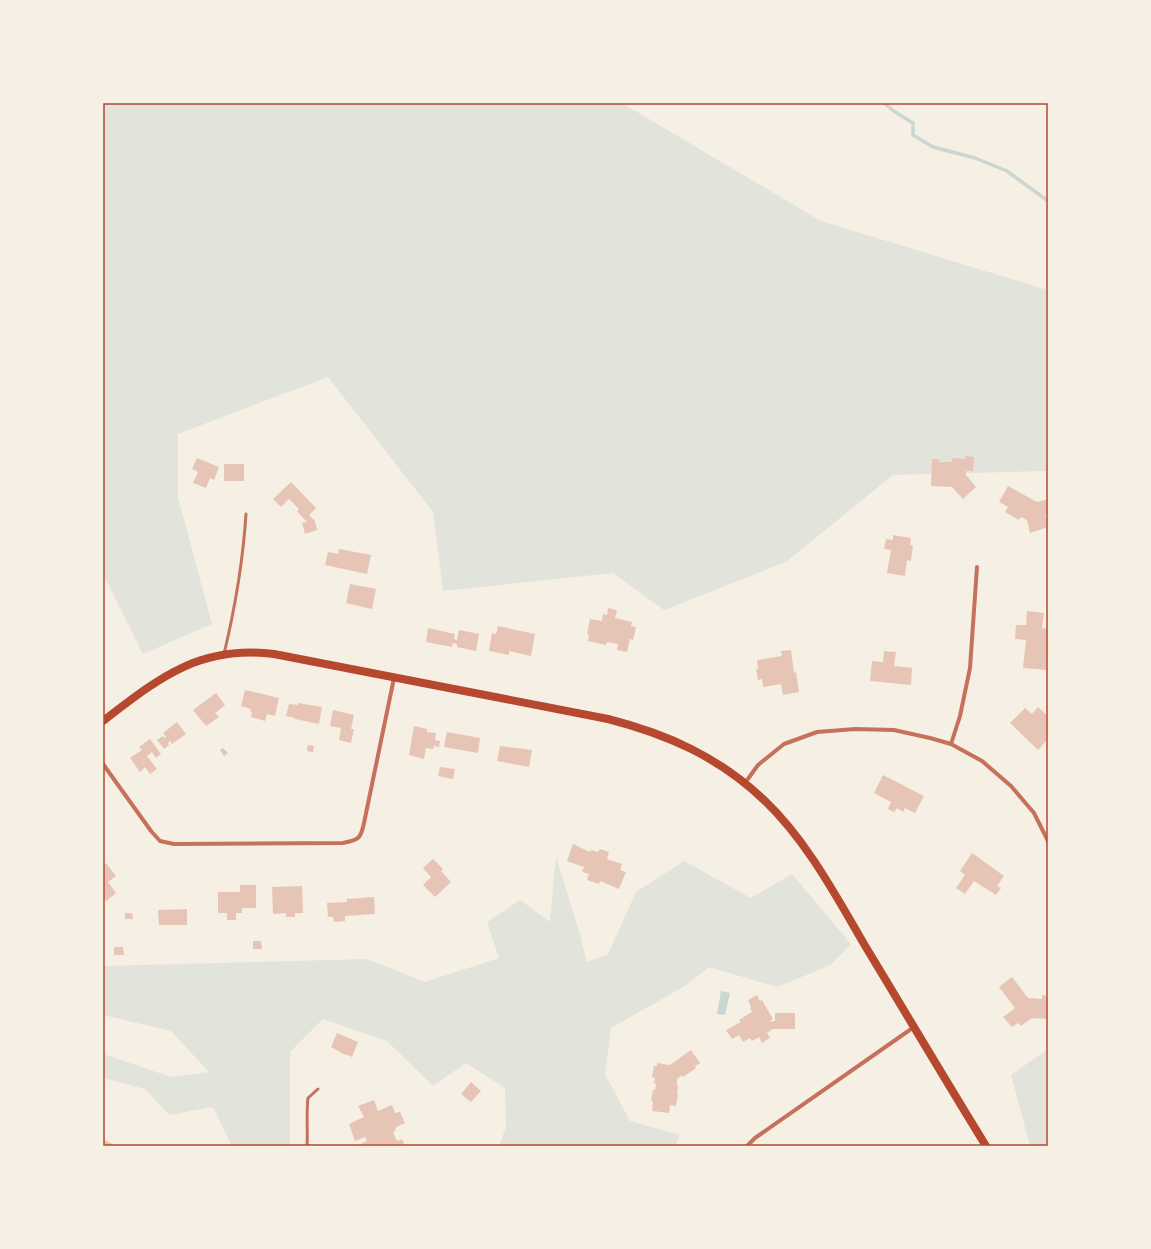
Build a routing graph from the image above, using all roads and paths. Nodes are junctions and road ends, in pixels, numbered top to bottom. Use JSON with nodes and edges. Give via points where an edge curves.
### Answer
{"nodes":[{"id":1,"x":246,"y":514,"type":"dead end"},
{"id":2,"x":977,"y":567,"type":"dead end"},
{"id":3,"x":224,"y":654,"type":"junction"},
{"id":4,"x":394,"y":677,"type":"junction"},
{"id":5,"x":103,"y":721,"type":"edge"},
{"id":6,"x":952,"y":744,"type":"junction"},
{"id":7,"x":103,"y":764,"type":"edge"},
{"id":8,"x":745,"y":784,"type":"junction"},
{"id":9,"x":1048,"y":841,"type":"edge"},
{"id":10,"x":914,"y":1027,"type":"junction"},
{"id":11,"x":318,"y":1089,"type":"dead end"},
{"id":12,"x":307,"y":1146,"type":"edge"},
{"id":13,"x":747,"y":1146,"type":"edge"},
{"id":14,"x":986,"y":1146,"type":"edge"}],
"edges":[{"from":1,"to":3,"type":"lane","via":[[237,590]]},
{"from":2,"to":6,"type":"street","via":[[970,668]]},
{"from":3,"to":4,"type":"main road","via":[[274,654]]},
{"from":3,"to":5,"type":"main road","via":[[179,668]]},
{"from":4,"to":7,"type":"street","via":[[362,834],[355,841],[174,844],[160,842]]},
{"from":4,"to":8,"type":"main road","via":[[608,719],[658,733],[691,748]]},
{"from":6,"to":8,"type":"street","via":[[894,730],[855,729],[817,732],[784,744],[758,765]]},
{"from":6,"to":9,"type":"street","via":[[982,761],[1011,786],[1034,813]]},
{"from":8,"to":10,"type":"main road","via":[[764,800],[798,838]]},
{"from":10,"to":13,"type":"street"},
{"from":10,"to":14,"type":"main road"},
{"from":11,"to":12,"type":"lane","via":[[308,1098]]}]}
